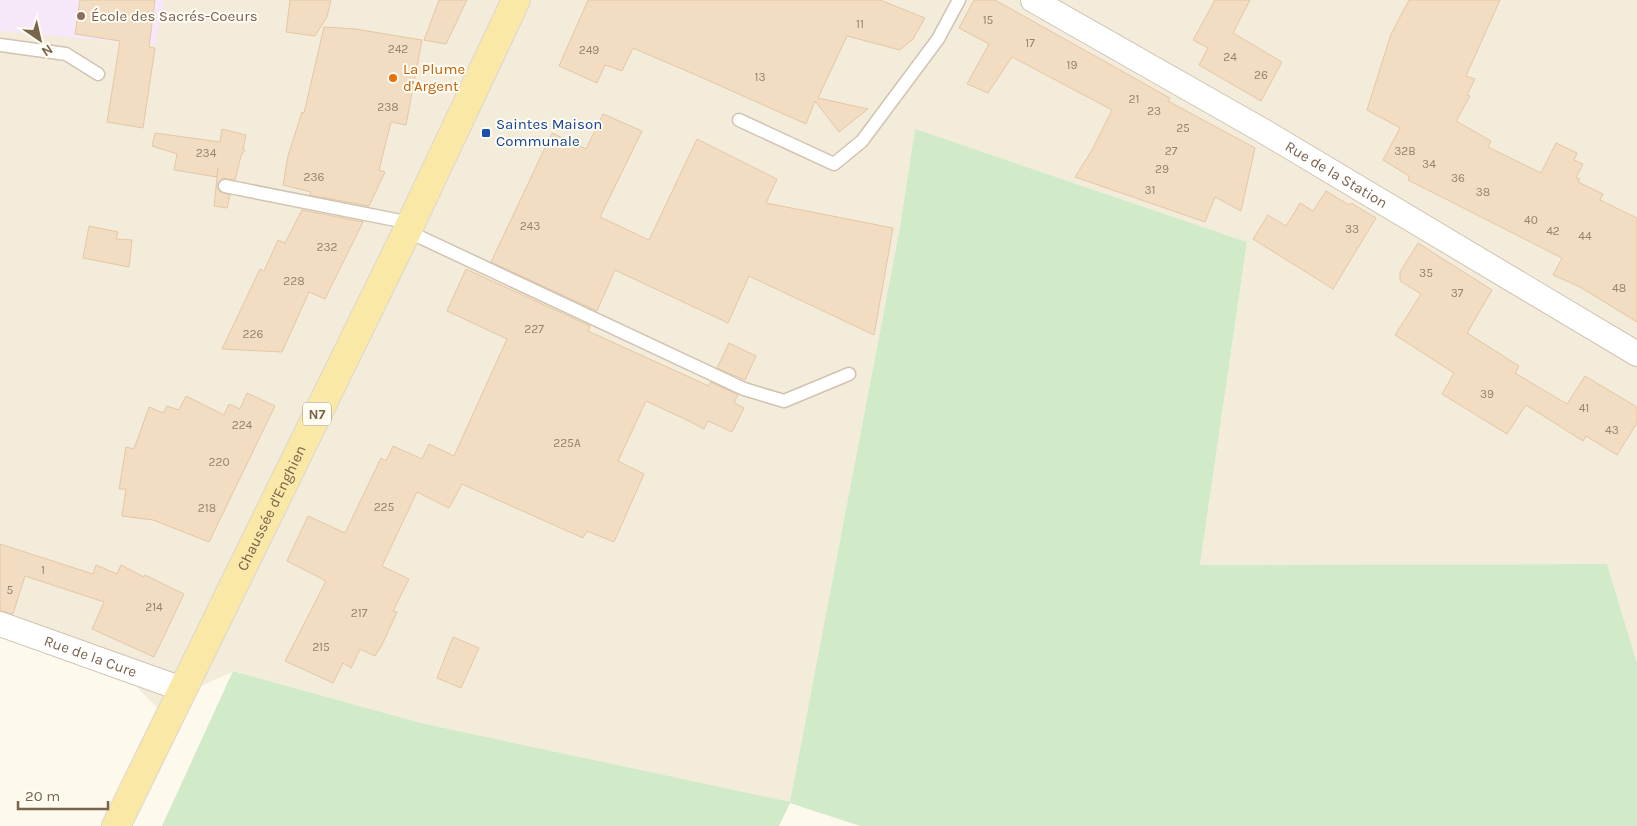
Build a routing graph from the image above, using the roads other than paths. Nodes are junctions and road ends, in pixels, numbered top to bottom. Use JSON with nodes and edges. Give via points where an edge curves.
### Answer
{"nodes":[{"id":1,"x":516,"y":0,"type":"edge"},
{"id":2,"x":959,"y":0,"type":"edge"},
{"id":3,"x":1033,"y":0,"type":"edge"},
{"id":4,"x":0,"y":44,"type":"edge"},
{"id":5,"x":98,"y":74,"type":"dead end"},
{"id":6,"x":739,"y":120,"type":"dead end"},
{"id":7,"x":225,"y":186,"type":"dead end"},
{"id":8,"x":409,"y":227,"type":"junction"},
{"id":9,"x":1637,"y":354,"type":"edge"},
{"id":10,"x":849,"y":374,"type":"dead end"},
{"id":11,"x":0,"y":624,"type":"edge"},
{"id":12,"x":182,"y":689,"type":"junction"},
{"id":13,"x":116,"y":826,"type":"edge"}],
"edges":[{"from":1,"to":8,"type":"main road","name":"Chaussée d'Enghien","number":"N7"},
{"from":2,"to":6,"type":"lane","via":[[938,39],[862,141],[834,164]]},
{"from":3,"to":9,"type":"street","name":"Rue de la Station","via":[[1265,132]]},
{"from":4,"to":5,"type":"lane","via":[[66,54]]},
{"from":7,"to":8,"type":"lane"},
{"from":8,"to":10,"type":"lane","via":[[744,389],[784,401]]},
{"from":8,"to":12,"type":"main road","name":"Chaussée d'Enghien","number":"N7"},
{"from":11,"to":12,"type":"street","name":"Rue de la Cure"},
{"from":12,"to":13,"type":"main road","name":"Chaussée d'Enghien","number":"N7"}]}
